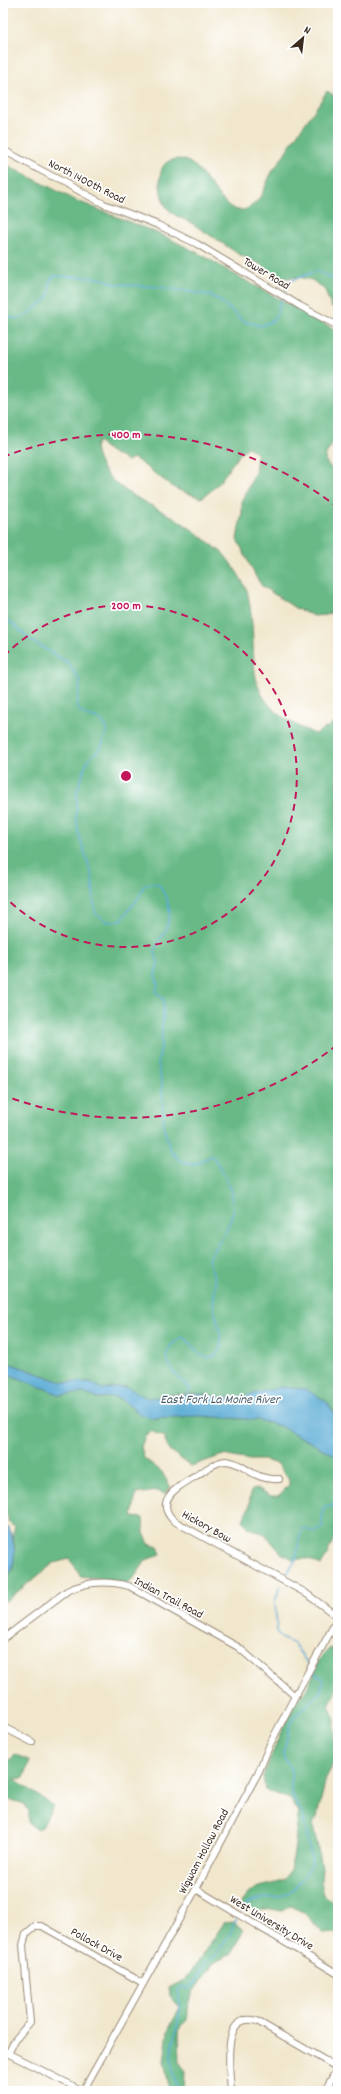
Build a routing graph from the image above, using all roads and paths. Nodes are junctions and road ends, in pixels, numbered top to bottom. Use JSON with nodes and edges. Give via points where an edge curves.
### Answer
{"nodes":[{"id":1,"x":3,"y":150,"type":"edge"},
{"id":2,"x":185,"y":238,"type":"joint"},
{"id":3,"x":338,"y":326,"type":"edge"},
{"id":4,"x":279,"y":1479,"type":"dead end"},
{"id":5,"x":338,"y":1618,"type":"edge"},
{"id":6,"x":3,"y":1639,"type":"edge"},
{"id":7,"x":295,"y":1696,"type":"junction"},
{"id":8,"x":3,"y":1727,"type":"edge"},
{"id":9,"x":32,"y":1742,"type":"dead end"},
{"id":10,"x":196,"y":1889,"type":"junction"},
{"id":11,"x":338,"y":1974,"type":"edge"},
{"id":12,"x":143,"y":1983,"type":"junction"},
{"id":13,"x":5,"y":2052,"type":"edge"},
{"id":14,"x":338,"y":2067,"type":"edge"},
{"id":15,"x":83,"y":2091,"type":"edge"},
{"id":16,"x":231,"y":2091,"type":"edge"},
{"id":17,"x":325,"y":2091,"type":"edge"}],
"edges":[{"from":1,"to":2,"type":"street","name":"North 1400th Road","via":[[104,204]]},
{"from":2,"to":3,"type":"street","name":"Tower Road"},
{"from":4,"to":5,"type":"street","name":"Hickory Bow","via":[[260,1478],[231,1462],[221,1462],[173,1490],[166,1503],[168,1513],[174,1521],[304,1592]]},
{"from":5,"to":7,"type":"street","name":"Wigwam Hollow Road"},
{"from":6,"to":7,"type":"street","name":"Indian Trail Road","via":[[66,1591],[77,1586],[100,1582],[120,1584],[129,1586],[238,1646]]},
{"from":7,"to":10,"type":"street","name":"Wigwam Hollow Road","via":[[259,1771]]},
{"from":8,"to":9,"type":"street"},
{"from":10,"to":11,"type":"street","name":"West University Drive"},
{"from":10,"to":12,"type":"street","name":"Wigwam Hollow Road"},
{"from":12,"to":13,"type":"street","name":"Pollock Drive","via":[[40,1925],[34,1926],[23,1941],[30,2022]]},
{"from":12,"to":15,"type":"street","name":"Wigwam Hollow Road"},
{"from":13,"to":15,"type":"street"},
{"from":14,"to":16,"type":"street","via":[[257,2021],[250,2020],[238,2024],[231,2033]]},
{"from":14,"to":17,"type":"street"}]}
